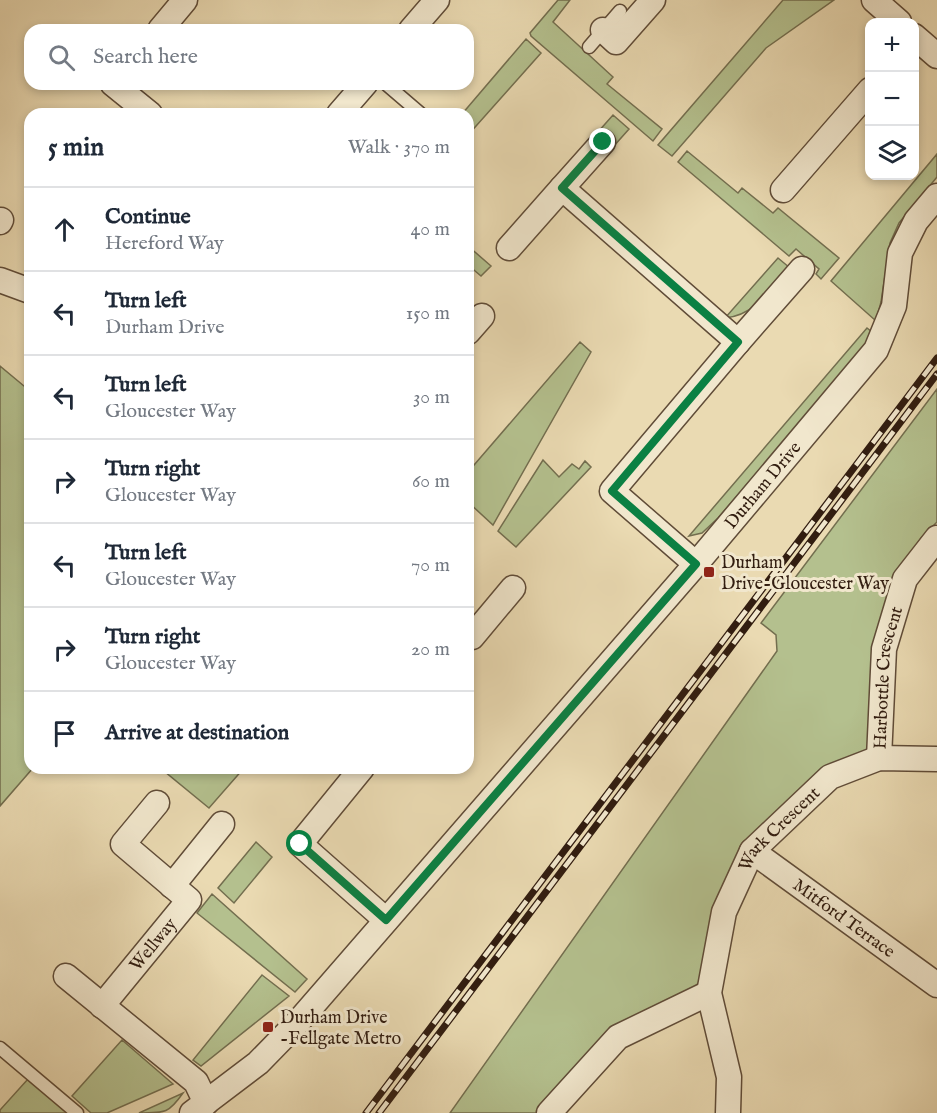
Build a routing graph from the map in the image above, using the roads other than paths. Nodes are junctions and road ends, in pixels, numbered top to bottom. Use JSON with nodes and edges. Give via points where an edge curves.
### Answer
{"nodes":[{"id":1,"x":185,"y":0,"type":"edge"},
{"id":2,"x":437,"y":0,"type":"edge"},
{"id":3,"x":653,"y":0,"type":"edge"},
{"id":4,"x":874,"y":0,"type":"edge"},
{"id":5,"x":620,"y":11,"type":"dead end"},
{"id":6,"x":894,"y":18,"type":"edge"},
{"id":7,"x":165,"y":24,"type":"edge"},
{"id":8,"x":416,"y":24,"type":"edge"},
{"id":9,"x":596,"y":38,"type":"joint"},
{"id":10,"x":919,"y":41,"type":"edge"},
{"id":11,"x":937,"y":56,"type":"edge"},
{"id":12,"x":122,"y":90,"type":"edge"},
{"id":13,"x":360,"y":90,"type":"edge"},
{"id":14,"x":393,"y":90,"type":"edge"},
{"id":15,"x":865,"y":96,"type":"edge"},
{"id":16,"x":143,"y":108,"type":"edge"},
{"id":17,"x":344,"y":108,"type":"edge"},
{"id":18,"x":413,"y":108,"type":"edge"},
{"id":19,"x":603,"y":142,"type":"dead end"},
{"id":20,"x":562,"y":188,"type":"junction"},
{"id":21,"x":783,"y":190,"type":"dead end"},
{"id":22,"x":937,"y":196,"type":"edge"},
{"id":23,"x":509,"y":248,"type":"dead end"},
{"id":24,"x":802,"y":269,"type":"dead end"},
{"id":25,"x":0,"y":280,"type":"edge"},
{"id":26,"x":24,"y":289,"type":"edge"},
{"id":27,"x":738,"y":342,"type":"junction"},
{"id":28,"x":937,"y":538,"type":"edge"},
{"id":29,"x":696,"y":564,"type":"junction"},
{"id":30,"x":513,"y":588,"type":"dead end"},
{"id":31,"x":474,"y":631,"type":"edge"},
{"id":32,"x":879,"y":758,"type":"junction"},
{"id":33,"x":937,"y":759,"type":"edge"},
{"id":34,"x":357,"y":774,"type":"edge"},
{"id":35,"x":157,"y":803,"type":"dead end"},
{"id":36,"x":222,"y":824,"type":"dead end"},
{"id":37,"x":752,"y":851,"type":"junction"},
{"id":38,"x":172,"y":886,"type":"junction"},
{"id":39,"x":386,"y":920,"type":"junction"},
{"id":40,"x":66,"y":976,"type":"dead end"},
{"id":41,"x":937,"y":985,"type":"edge"},
{"id":42,"x":709,"y":993,"type":"junction"},
{"id":43,"x":102,"y":1006,"type":"junction"},
{"id":44,"x":0,"y":1048,"type":"edge"},
{"id":45,"x":199,"y":1108,"type":"edge"},
{"id":46,"x":77,"y":1113,"type":"edge"},
{"id":47,"x":549,"y":1113,"type":"edge"},
{"id":48,"x":728,"y":1113,"type":"edge"}],
"edges":[{"from":1,"to":7,"type":"street"},
{"from":2,"to":8,"type":"street"},
{"from":3,"to":9,"type":"street","via":[[616,42]]},
{"from":4,"to":6,"type":"street"},
{"from":5,"to":9,"type":"lane"},
{"from":10,"to":11,"type":"street"},
{"from":12,"to":16,"type":"street"},
{"from":13,"to":17,"type":"street"},
{"from":14,"to":18,"type":"lane"},
{"from":15,"to":21,"type":"street"},
{"from":19,"to":20,"type":"street"},
{"from":20,"to":23,"type":"street"},
{"from":20,"to":27,"type":"street"},
{"from":22,"to":29,"type":"street","name":"Durham Drive","via":[[916,221],[900,253],[894,306],[876,350]]},
{"from":24,"to":27,"type":"street"},
{"from":25,"to":26,"type":"street"},
{"from":27,"to":29,"type":"street","via":[[612,491]]},
{"from":28,"to":32,"type":"street","name":"Harbottle Crescent","via":[[905,579],[884,649]]},
{"from":29,"to":39,"type":"street","name":"Durham Drive"},
{"from":30,"to":31,"type":"street"},
{"from":32,"to":33,"type":"street","name":"Wark Crescent"},
{"from":32,"to":37,"type":"street","name":"Wark Crescent","via":[[830,777]]},
{"from":34,"to":39,"type":"street","via":[[300,844]]},
{"from":35,"to":38,"type":"street","name":"Wellway","via":[[123,844]]},
{"from":36,"to":38,"type":"street"},
{"from":37,"to":41,"type":"street","name":"Mitford Terrace"},
{"from":37,"to":42,"type":"street","name":"Wark Crescent","via":[[724,912]]},
{"from":38,"to":43,"type":"street","name":"Wellway","via":[[189,900]]},
{"from":39,"to":45,"type":"street","name":"Durham Drive","via":[[258,1063]]},
{"from":40,"to":43,"type":"street"},
{"from":42,"to":47,"type":"street","via":[[618,1037]]},
{"from":42,"to":48,"type":"street","name":"Wark Crescent","via":[[729,1077]]},
{"from":43,"to":45,"type":"street","via":[[196,1082]]},
{"from":44,"to":46,"type":"lane"}]}
